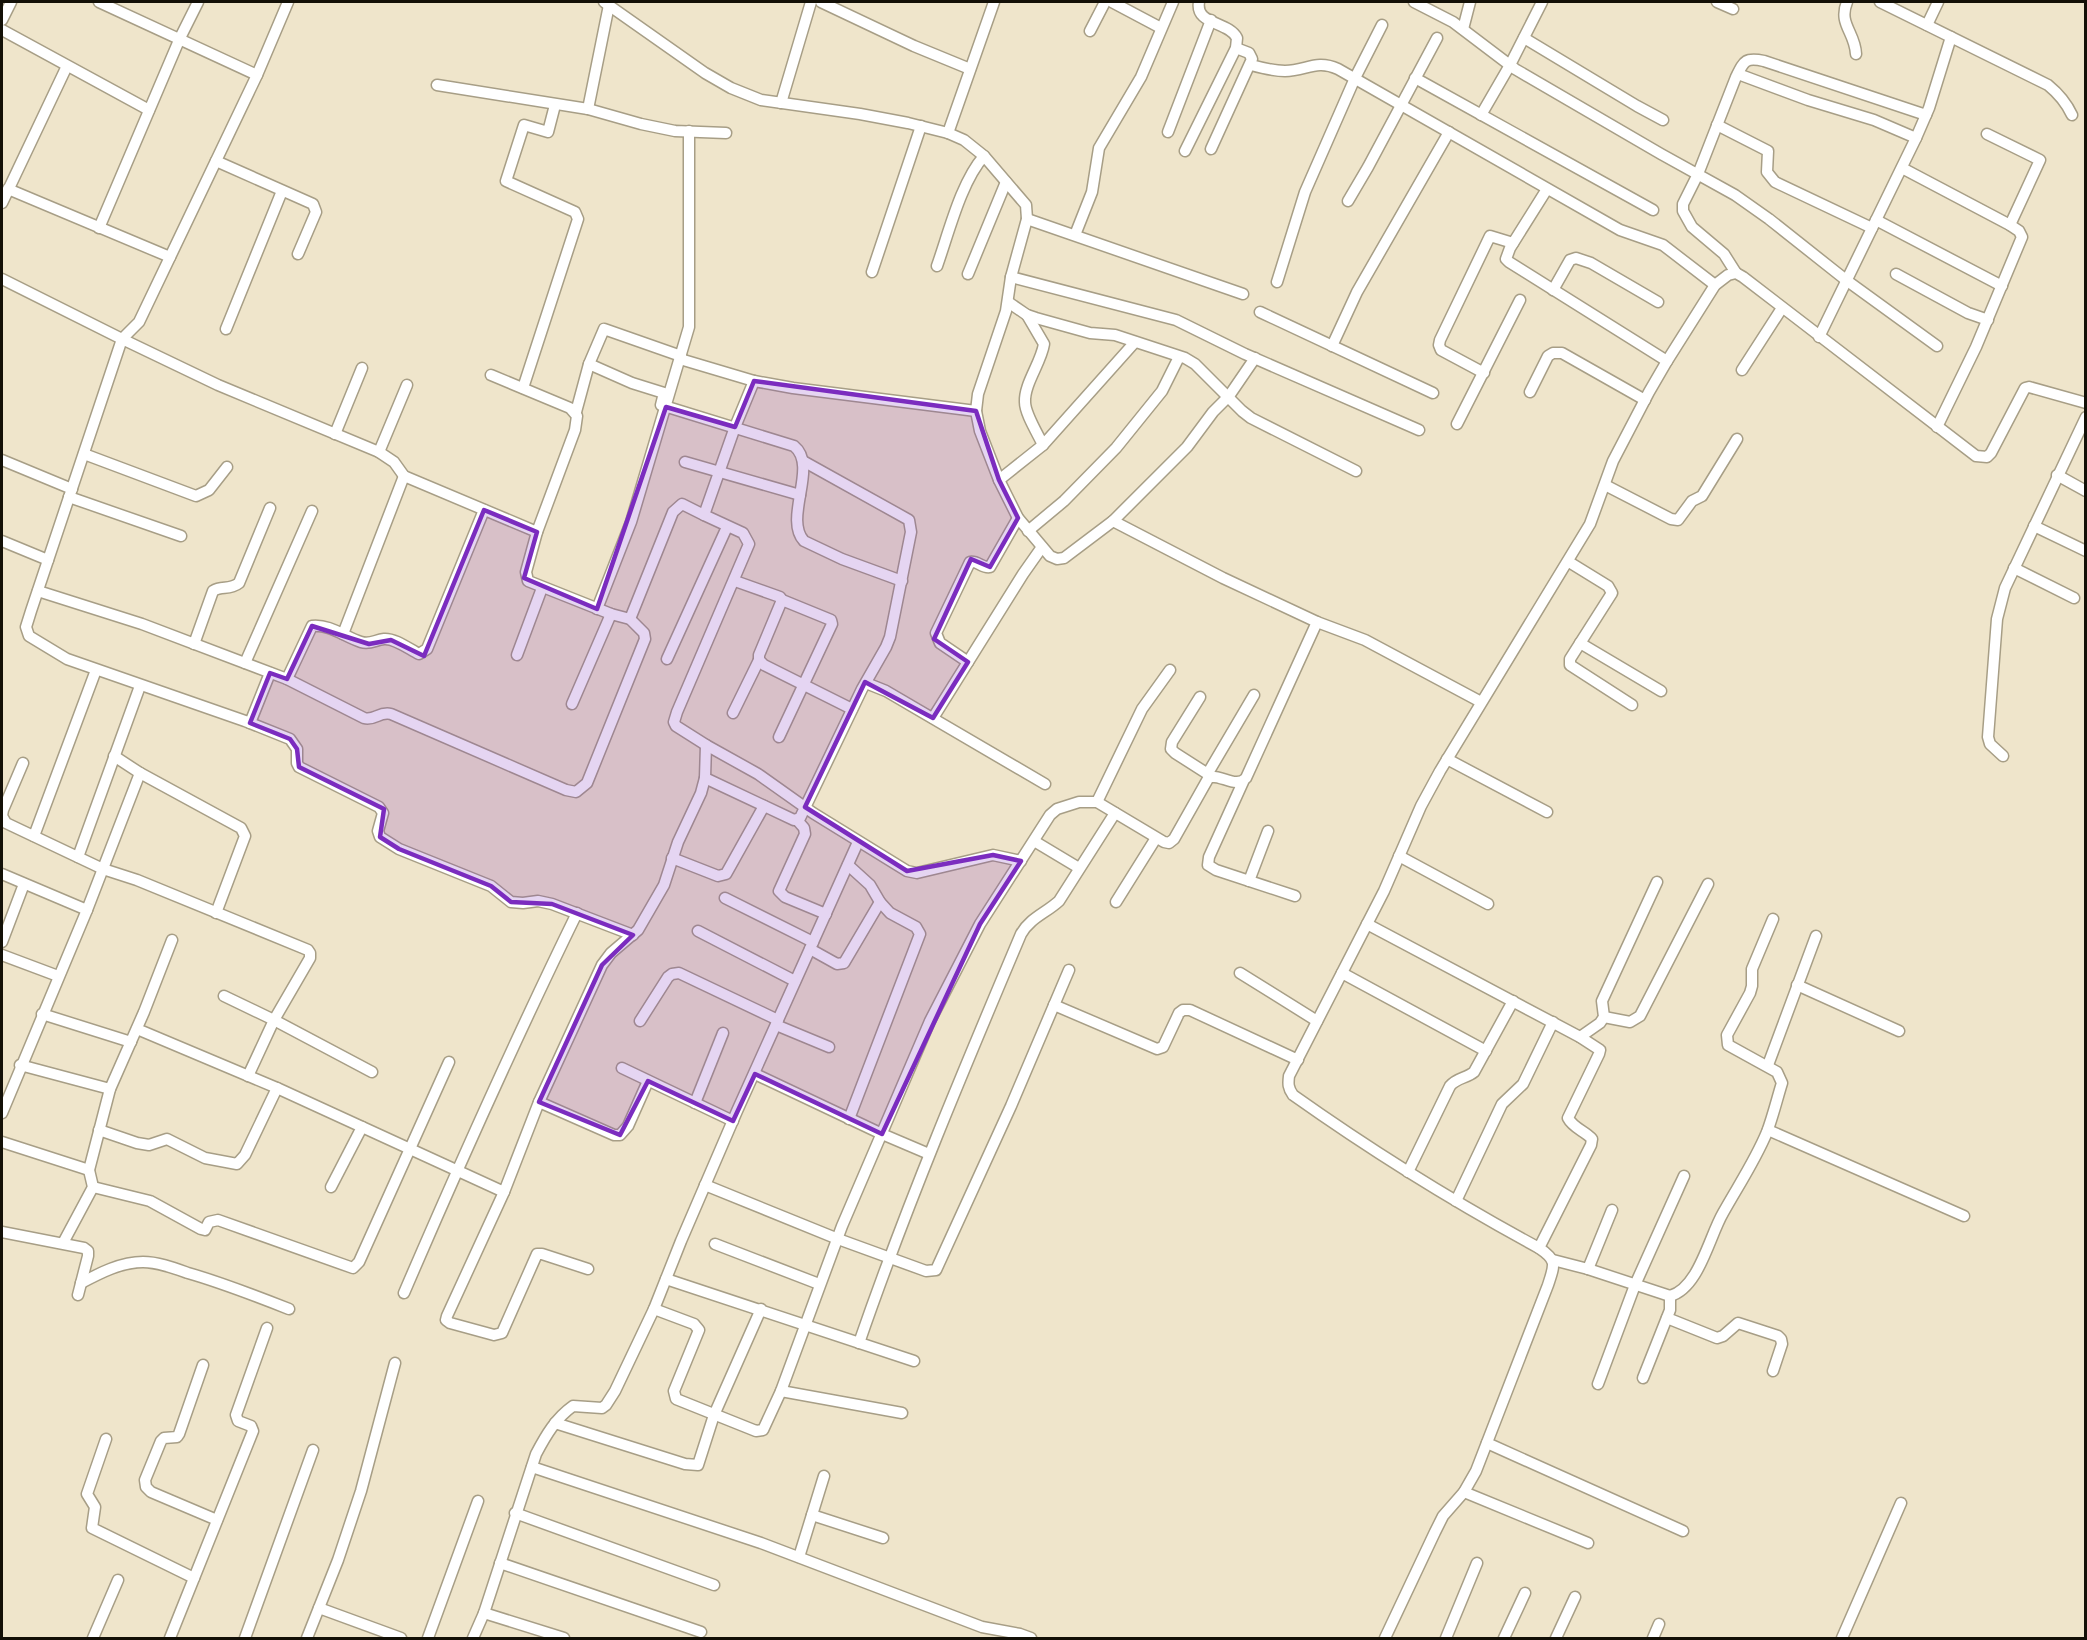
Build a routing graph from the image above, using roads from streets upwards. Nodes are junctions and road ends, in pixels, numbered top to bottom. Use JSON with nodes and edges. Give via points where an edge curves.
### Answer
{"nodes":[{"id":1,"x":11,"y":2,"type":"edge"},
{"id":2,"x":99,"y":2,"type":"edge"},
{"id":3,"x":198,"y":2,"type":"edge"},
{"id":4,"x":288,"y":2,"type":"edge"},
{"id":5,"x":811,"y":2,"type":"edge"},
{"id":6,"x":821,"y":2,"type":"edge"},
{"id":7,"x":993,"y":2,"type":"edge"},
{"id":8,"x":1105,"y":2,"type":"edge"},
{"id":9,"x":1112,"y":2,"type":"edge"},
{"id":10,"x":1173,"y":2,"type":"edge"},
{"id":11,"x":1199,"y":2,"type":"edge"},
{"id":12,"x":1414,"y":2,"type":"edge"},
{"id":13,"x":1470,"y":2,"type":"edge"},
{"id":14,"x":1542,"y":2,"type":"edge"},
{"id":15,"x":1716,"y":2,"type":"edge"},
{"id":16,"x":1847,"y":2,"type":"edge"},
{"id":17,"x":1938,"y":2,"type":"edge"},
{"id":18,"x":607,"y":3,"type":"edge"},
{"id":19,"x":1887,"y":3,"type":"edge"},
{"id":20,"x":1733,"y":9,"type":"dead end"},
{"id":21,"x":2,"y":20,"type":"edge"},
{"id":22,"x":1211,"y":21,"type":"junction"},
{"id":23,"x":1382,"y":25,"type":"dead end"},
{"id":24,"x":1927,"y":25,"type":"junction"},
{"id":25,"x":1161,"y":28,"type":"junction"},
{"id":26,"x":1463,"y":29,"type":"junction"},
{"id":27,"x":2,"y":30,"type":"edge"},
{"id":28,"x":1090,"y":31,"type":"dead end"},
{"id":29,"x":1951,"y":37,"type":"junction"},
{"id":30,"x":180,"y":38,"type":"junction"},
{"id":31,"x":1437,"y":38,"type":"dead end"},
{"id":32,"x":1524,"y":38,"type":"junction"},
{"id":33,"x":1236,"y":48,"type":"junction"},
{"id":34,"x":1856,"y":54,"type":"dead end"},
{"id":35,"x":1251,"y":65,"type":"junction"},
{"id":36,"x":1510,"y":65,"type":"junction"},
{"id":37,"x":67,"y":66,"type":"junction"},
{"id":38,"x":970,"y":69,"type":"junction"},
{"id":39,"x":1738,"y":74,"type":"junction"},
{"id":40,"x":257,"y":75,"type":"junction"},
{"id":41,"x":1355,"y":78,"type":"junction"},
{"id":42,"x":1415,"y":78,"type":"junction"},
{"id":43,"x":437,"y":85,"type":"dead end"},
{"id":44,"x":781,"y":103,"type":"junction"},
{"id":45,"x":555,"y":105,"type":"junction"},
{"id":46,"x":1401,"y":105,"type":"junction"},
{"id":47,"x":588,"y":109,"type":"junction"},
{"id":48,"x":149,"y":110,"type":"junction"},
{"id":49,"x":1481,"y":115,"type":"junction"},
{"id":50,"x":1926,"y":115,"type":"junction"},
{"id":51,"x":2072,"y":115,"type":"dead end"},
{"id":52,"x":1663,"y":120,"type":"dead end"},
{"id":53,"x":1717,"y":125,"type":"junction"},
{"id":54,"x":921,"y":126,"type":"junction"},
{"id":55,"x":689,"y":131,"type":"junction"},
{"id":56,"x":1168,"y":132,"type":"dead end"},
{"id":57,"x":1449,"y":132,"type":"junction"},
{"id":58,"x":726,"y":133,"type":"dead end"},
{"id":59,"x":948,"y":133,"type":"junction"},
{"id":60,"x":1987,"y":134,"type":"dead end"},
{"id":61,"x":1916,"y":138,"type":"junction"},
{"id":62,"x":1211,"y":149,"type":"dead end"},
{"id":63,"x":1185,"y":151,"type":"dead end"},
{"id":64,"x":984,"y":156,"type":"junction"},
{"id":65,"x":216,"y":161,"type":"junction"},
{"id":66,"x":1902,"y":168,"type":"junction"},
{"id":67,"x":1698,"y":174,"type":"junction"},
{"id":68,"x":1006,"y":182,"type":"junction"},
{"id":69,"x":8,"y":189,"type":"junction"},
{"id":70,"x":1547,"y":189,"type":"junction"},
{"id":71,"x":282,"y":190,"type":"junction"},
{"id":72,"x":1348,"y":201,"type":"dead end"},
{"id":73,"x":2,"y":203,"type":"edge"},
{"id":74,"x":1653,"y":210,"type":"dead end"},
{"id":75,"x":1027,"y":219,"type":"junction"},
{"id":76,"x":1874,"y":224,"type":"junction"},
{"id":77,"x":2010,"y":225,"type":"junction"},
{"id":78,"x":99,"y":228,"type":"junction"},
{"id":79,"x":1075,"y":235,"type":"junction"},
{"id":80,"x":1513,"y":243,"type":"junction"},
{"id":81,"x":298,"y":254,"type":"dead end"},
{"id":82,"x":170,"y":257,"type":"junction"},
{"id":83,"x":937,"y":266,"type":"dead end"},
{"id":84,"x":872,"y":272,"type":"dead end"},
{"id":85,"x":1736,"y":273,"type":"junction"},
{"id":86,"x":968,"y":274,"type":"dead end"},
{"id":87,"x":1896,"y":274,"type":"dead end"},
{"id":88,"x":1011,"y":278,"type":"junction"},
{"id":89,"x":2,"y":279,"type":"edge"},
{"id":90,"x":1846,"y":280,"type":"junction"},
{"id":91,"x":1277,"y":282,"type":"dead end"},
{"id":92,"x":1715,"y":285,"type":"junction"},
{"id":93,"x":2002,"y":286,"type":"junction"},
{"id":94,"x":1553,"y":290,"type":"junction"},
{"id":95,"x":1243,"y":294,"type":"dead end"},
{"id":96,"x":1520,"y":300,"type":"dead end"},
{"id":97,"x":1008,"y":302,"type":"junction"},
{"id":98,"x":1658,"y":302,"type":"dead end"},
{"id":99,"x":1782,"y":308,"type":"junction"},
{"id":100,"x":1260,"y":312,"type":"dead end"},
{"id":101,"x":1027,"y":315,"type":"junction"},
{"id":102,"x":1988,"y":320,"type":"junction"},
{"id":103,"x":226,"y":328,"type":"dead end"},
{"id":104,"x":1820,"y":337,"type":"junction"},
{"id":105,"x":122,"y":339,"type":"junction"},
{"id":106,"x":1135,"y":342,"type":"junction"},
{"id":107,"x":1332,"y":346,"type":"junction"},
{"id":108,"x":1937,"y":346,"type":"dead end"},
{"id":109,"x":1179,"y":357,"type":"junction"},
{"id":110,"x":680,"y":358,"type":"junction"},
{"id":111,"x":1255,"y":358,"type":"junction"},
{"id":112,"x":1667,"y":360,"type":"junction"},
{"id":113,"x":589,"y":364,"type":"junction"},
{"id":114,"x":362,"y":368,"type":"dead end"},
{"id":115,"x":1742,"y":370,"type":"dead end"},
{"id":116,"x":1484,"y":373,"type":"junction"},
{"id":117,"x":491,"y":375,"type":"dead end"},
{"id":118,"x":754,"y":381,"type":"junction"},
{"id":119,"x":407,"y":385,"type":"dead end"},
{"id":120,"x":523,"y":388,"type":"junction"},
{"id":121,"x":1530,"y":392,"type":"dead end"},
{"id":122,"x":1433,"y":393,"type":"dead end"},
{"id":123,"x":1229,"y":396,"type":"junction"},
{"id":124,"x":1644,"y":400,"type":"junction"},
{"id":125,"x":2085,"y":403,"type":"edge"},
{"id":126,"x":666,"y":407,"type":"junction"},
{"id":127,"x":976,"y":411,"type":"junction"},
{"id":128,"x":576,"y":412,"type":"junction"},
{"id":129,"x":2085,"y":417,"type":"edge"},
{"id":130,"x":1457,"y":424,"type":"dead end"},
{"id":131,"x":735,"y":427,"type":"junction"},
{"id":132,"x":1937,"y":427,"type":"junction"},
{"id":133,"x":1419,"y":430,"type":"dead end"},
{"id":134,"x":335,"y":434,"type":"junction"},
{"id":135,"x":1737,"y":440,"type":"dead end"},
{"id":136,"x":1043,"y":446,"type":"junction"},
{"id":137,"x":379,"y":453,"type":"junction"},
{"id":138,"x":84,"y":454,"type":"junction"},
{"id":139,"x":2,"y":460,"type":"edge"},
{"id":140,"x":803,"y":461,"type":"junction"},
{"id":141,"x":685,"y":462,"type":"dead end"},
{"id":142,"x":227,"y":466,"type":"dead end"},
{"id":143,"x":719,"y":471,"type":"junction"},
{"id":144,"x":1356,"y":471,"type":"dead end"},
{"id":145,"x":2057,"y":475,"type":"junction"},
{"id":146,"x":404,"y":476,"type":"junction"},
{"id":147,"x":999,"y":480,"type":"junction"},
{"id":148,"x":1605,"y":484,"type":"junction"},
{"id":149,"x":2085,"y":490,"type":"edge"},
{"id":150,"x":71,"y":493,"type":"junction"},
{"id":151,"x":800,"y":495,"type":"junction"},
{"id":152,"x":270,"y":508,"type":"dead end"},
{"id":153,"x":484,"y":510,"type":"junction"},
{"id":154,"x":312,"y":511,"type":"dead end"},
{"id":155,"x":704,"y":515,"type":"junction"},
{"id":156,"x":1018,"y":518,"type":"junction"},
{"id":157,"x":1113,"y":521,"type":"junction"},
{"id":158,"x":2034,"y":526,"type":"junction"},
{"id":159,"x":727,"y":527,"type":"junction"},
{"id":160,"x":1028,"y":531,"type":"junction"},
{"id":161,"x":537,"y":532,"type":"junction"},
{"id":162,"x":181,"y":536,"type":"dead end"},
{"id":163,"x":2,"y":541,"type":"edge"},
{"id":164,"x":1042,"y":547,"type":"junction"},
{"id":165,"x":2085,"y":551,"type":"edge"},
{"id":166,"x":48,"y":560,"type":"junction"},
{"id":167,"x":1569,"y":562,"type":"junction"},
{"id":168,"x":2014,"y":568,"type":"junction"},
{"id":169,"x":735,"y":580,"type":"junction"},
{"id":170,"x":902,"y":581,"type":"junction"},
{"id":171,"x":542,"y":588,"type":"junction"},
{"id":172,"x":38,"y":591,"type":"junction"},
{"id":173,"x":2074,"y":598,"type":"dead end"},
{"id":174,"x":782,"y":600,"type":"junction"},
{"id":175,"x":597,"y":609,"type":"junction"},
{"id":176,"x":611,"y":614,"type":"junction"},
{"id":177,"x":630,"y":620,"type":"junction"},
{"id":178,"x":1317,"y":622,"type":"junction"},
{"id":179,"x":343,"y":634,"type":"junction"},
{"id":180,"x":1580,"y":643,"type":"junction"},
{"id":181,"x":194,"y":644,"type":"junction"},
{"id":182,"x":517,"y":655,"type":"dead end"},
{"id":183,"x":667,"y":659,"type":"dead end"},
{"id":184,"x":759,"y":660,"type":"junction"},
{"id":185,"x":968,"y":662,"type":"junction"},
{"id":186,"x":245,"y":663,"type":"junction"},
{"id":187,"x":96,"y":670,"type":"junction"},
{"id":188,"x":1170,"y":670,"type":"dead end"},
{"id":189,"x":270,"y":673,"type":"junction"},
{"id":190,"x":287,"y":679,"type":"junction"},
{"id":191,"x":866,"y":683,"type":"junction"},
{"id":192,"x":804,"y":685,"type":"junction"},
{"id":193,"x":140,"y":686,"type":"junction"},
{"id":194,"x":1661,"y":691,"type":"dead end"},
{"id":195,"x":1254,"y":695,"type":"dead end"},
{"id":196,"x":1200,"y":698,"type":"dead end"},
{"id":197,"x":1481,"y":702,"type":"junction"},
{"id":198,"x":572,"y":704,"type":"dead end"},
{"id":199,"x":1632,"y":705,"type":"dead end"},
{"id":200,"x":852,"y":710,"type":"junction"},
{"id":201,"x":733,"y":713,"type":"dead end"},
{"id":202,"x":933,"y":718,"type":"junction"},
{"id":203,"x":250,"y":723,"type":"junction"},
{"id":204,"x":779,"y":737,"type":"dead end"},
{"id":205,"x":706,"y":745,"type":"junction"},
{"id":206,"x":114,"y":756,"type":"junction"},
{"id":207,"x":2003,"y":756,"type":"dead end"},
{"id":208,"x":1447,"y":759,"type":"junction"},
{"id":209,"x":23,"y":763,"type":"dead end"},
{"id":210,"x":140,"y":773,"type":"junction"},
{"id":211,"x":1209,"y":774,"type":"junction"},
{"id":212,"x":705,"y":778,"type":"junction"},
{"id":213,"x":1243,"y":782,"type":"junction"},
{"id":214,"x":1045,"y":784,"type":"dead end"},
{"id":215,"x":1097,"y":802,"type":"junction"},
{"id":216,"x":764,"y":806,"type":"junction"},
{"id":217,"x":806,"y":807,"type":"junction"},
{"id":218,"x":1115,"y":813,"type":"junction"},
{"id":219,"x":1547,"y":813,"type":"dead end"},
{"id":220,"x":797,"y":820,"type":"junction"},
{"id":221,"x":1268,"y":831,"type":"dead end"},
{"id":222,"x":34,"y":836,"type":"junction"},
{"id":223,"x":1156,"y":838,"type":"junction"},
{"id":224,"x":1034,"y":841,"type":"junction"},
{"id":225,"x":858,"y":842,"type":"junction"},
{"id":226,"x":1399,"y":856,"type":"junction"},
{"id":227,"x":78,"y":857,"type":"junction"},
{"id":228,"x":672,"y":858,"type":"junction"},
{"id":229,"x":1021,"y":861,"type":"junction"},
{"id":230,"x":848,"y":865,"type":"junction"},
{"id":231,"x":1079,"y":868,"type":"junction"},
{"id":232,"x":103,"y":869,"type":"junction"},
{"id":233,"x":2,"y":874,"type":"edge"},
{"id":234,"x":1249,"y":881,"type":"junction"},
{"id":235,"x":1657,"y":882,"type":"dead end"},
{"id":236,"x":24,"y":884,"type":"junction"},
{"id":237,"x":1708,"y":884,"type":"dead end"},
{"id":238,"x":1295,"y":896,"type":"dead end"},
{"id":239,"x":725,"y":898,"type":"dead end"},
{"id":240,"x":880,"y":902,"type":"junction"},
{"id":241,"x":1116,"y":902,"type":"dead end"},
{"id":242,"x":1488,"y":904,"type":"dead end"},
{"id":243,"x":87,"y":910,"type":"junction"},
{"id":244,"x":216,"y":913,"type":"junction"},
{"id":245,"x":578,"y":913,"type":"junction"},
{"id":246,"x":826,"y":914,"type":"junction"},
{"id":247,"x":1773,"y":919,"type":"dead end"},
{"id":248,"x":1367,"y":924,"type":"junction"},
{"id":249,"x":698,"y":931,"type":"dead end"},
{"id":250,"x":633,"y":935,"type":"junction"},
{"id":251,"x":1816,"y":936,"type":"dead end"},
{"id":252,"x":172,"y":940,"type":"dead end"},
{"id":253,"x":2,"y":942,"type":"edge"},
{"id":254,"x":811,"y":945,"type":"junction"},
{"id":255,"x":2,"y":955,"type":"edge"},
{"id":256,"x":1069,"y":970,"type":"dead end"},
{"id":257,"x":1240,"y":973,"type":"dead end"},
{"id":258,"x":1342,"y":974,"type":"junction"},
{"id":259,"x":58,"y":976,"type":"junction"},
{"id":260,"x":795,"y":981,"type":"junction"},
{"id":261,"x":1797,"y":985,"type":"junction"},
{"id":262,"x":224,"y":996,"type":"dead end"},
{"id":263,"x":1514,"y":1001,"type":"junction"},
{"id":264,"x":1054,"y":1005,"type":"junction"},
{"id":265,"x":42,"y":1014,"type":"junction"},
{"id":266,"x":1604,"y":1017,"type":"junction"},
{"id":267,"x":274,"y":1020,"type":"junction"},
{"id":268,"x":640,"y":1021,"type":"dead end"},
{"id":269,"x":1317,"y":1021,"type":"junction"},
{"id":270,"x":777,"y":1022,"type":"junction"},
{"id":271,"x":1553,"y":1022,"type":"junction"},
{"id":272,"x":136,"y":1029,"type":"junction"},
{"id":273,"x":1899,"y":1031,"type":"dead end"},
{"id":274,"x":723,"y":1033,"type":"dead end"},
{"id":275,"x":1580,"y":1036,"type":"junction"},
{"id":276,"x":131,"y":1042,"type":"junction"},
{"id":277,"x":829,"y":1047,"type":"dead end"},
{"id":278,"x":1486,"y":1051,"type":"junction"},
{"id":279,"x":1298,"y":1060,"type":"junction"},
{"id":280,"x":448,"y":1062,"type":"dead end"},
{"id":281,"x":20,"y":1065,"type":"junction"},
{"id":282,"x":1767,"y":1065,"type":"junction"},
{"id":283,"x":622,"y":1068,"type":"dead end"},
{"id":284,"x":372,"y":1072,"type":"dead end"},
{"id":285,"x":754,"y":1074,"type":"junction"},
{"id":286,"x":248,"y":1076,"type":"junction"},
{"id":287,"x":648,"y":1081,"type":"junction"},
{"id":288,"x":277,"y":1088,"type":"junction"},
{"id":289,"x":110,"y":1089,"type":"junction"},
{"id":290,"x":539,"y":1102,"type":"junction"},
{"id":291,"x":695,"y":1103,"type":"junction"},
{"id":292,"x":2,"y":1113,"type":"edge"},
{"id":293,"x":849,"y":1119,"type":"junction"},
{"id":294,"x":733,"y":1121,"type":"junction"},
{"id":295,"x":362,"y":1126,"type":"junction"},
{"id":296,"x":99,"y":1130,"type":"junction"},
{"id":297,"x":1768,"y":1130,"type":"junction"},
{"id":298,"x":882,"y":1134,"type":"junction"},
{"id":299,"x":2,"y":1142,"type":"edge"},
{"id":300,"x":411,"y":1149,"type":"junction"},
{"id":301,"x":929,"y":1154,"type":"junction"},
{"id":302,"x":89,"y":1170,"type":"junction"},
{"id":303,"x":457,"y":1170,"type":"junction"},
{"id":304,"x":1408,"y":1172,"type":"junction"},
{"id":305,"x":1684,"y":1176,"type":"dead end"},
{"id":306,"x":705,"y":1185,"type":"junction"},
{"id":307,"x":93,"y":1187,"type":"junction"},
{"id":308,"x":332,"y":1187,"type":"dead end"},
{"id":309,"x":504,"y":1192,"type":"junction"},
{"id":310,"x":1456,"y":1201,"type":"junction"},
{"id":311,"x":1612,"y":1210,"type":"dead end"},
{"id":312,"x":1965,"y":1216,"type":"dead end"},
{"id":313,"x":2,"y":1232,"type":"edge"},
{"id":314,"x":838,"y":1239,"type":"junction"},
{"id":315,"x":63,"y":1243,"type":"junction"},
{"id":316,"x":715,"y":1244,"type":"dead end"},
{"id":317,"x":1539,"y":1248,"type":"junction"},
{"id":318,"x":889,"y":1257,"type":"junction"},
{"id":319,"x":1553,"y":1260,"type":"junction"},
{"id":320,"x":588,"y":1269,"type":"dead end"},
{"id":321,"x":1588,"y":1269,"type":"junction"},
{"id":322,"x":666,"y":1279,"type":"junction"},
{"id":323,"x":81,"y":1283,"type":"junction"},
{"id":324,"x":819,"y":1284,"type":"junction"},
{"id":325,"x":1635,"y":1285,"type":"junction"},
{"id":326,"x":404,"y":1293,"type":"dead end"},
{"id":327,"x":78,"y":1295,"type":"dead end"},
{"id":328,"x":1670,"y":1296,"type":"junction"},
{"id":329,"x":289,"y":1309,"type":"dead end"},
{"id":330,"x":654,"y":1309,"type":"junction"},
{"id":331,"x":761,"y":1309,"type":"junction"},
{"id":332,"x":1666,"y":1318,"type":"junction"},
{"id":333,"x":805,"y":1324,"type":"junction"},
{"id":334,"x":267,"y":1328,"type":"dead end"},
{"id":335,"x":859,"y":1343,"type":"junction"},
{"id":336,"x":914,"y":1361,"type":"dead end"},
{"id":337,"x":395,"y":1362,"type":"dead end"},
{"id":338,"x":203,"y":1365,"type":"dead end"},
{"id":339,"x":1773,"y":1371,"type":"dead end"},
{"id":340,"x":1643,"y":1378,"type":"dead end"},
{"id":341,"x":1598,"y":1384,"type":"dead end"},
{"id":342,"x":781,"y":1391,"type":"junction"},
{"id":343,"x":902,"y":1413,"type":"dead end"},
{"id":344,"x":714,"y":1415,"type":"junction"},
{"id":345,"x":555,"y":1422,"type":"junction"},
{"id":346,"x":106,"y":1439,"type":"dead end"},
{"id":347,"x":1487,"y":1443,"type":"junction"},
{"id":348,"x":313,"y":1450,"type":"dead end"},
{"id":349,"x":532,"y":1467,"type":"junction"},
{"id":350,"x":824,"y":1476,"type":"dead end"},
{"id":351,"x":1464,"y":1492,"type":"junction"},
{"id":352,"x":478,"y":1501,"type":"dead end"},
{"id":353,"x":1901,"y":1503,"type":"dead end"},
{"id":354,"x":515,"y":1513,"type":"junction"},
{"id":355,"x":812,"y":1515,"type":"junction"},
{"id":356,"x":217,"y":1520,"type":"junction"},
{"id":357,"x":1683,"y":1531,"type":"dead end"},
{"id":358,"x":883,"y":1538,"type":"dead end"},
{"id":359,"x":1588,"y":1543,"type":"dead end"},
{"id":360,"x":799,"y":1557,"type":"junction"},
{"id":361,"x":500,"y":1563,"type":"junction"},
{"id":362,"x":1477,"y":1563,"type":"dead end"},
{"id":363,"x":194,"y":1578,"type":"junction"},
{"id":364,"x":118,"y":1580,"type":"dead end"},
{"id":365,"x":714,"y":1585,"type":"dead end"},
{"id":366,"x":1525,"y":1593,"type":"dead end"},
{"id":367,"x":1575,"y":1597,"type":"dead end"},
{"id":368,"x":319,"y":1608,"type":"junction"},
{"id":369,"x":484,"y":1613,"type":"junction"},
{"id":370,"x":1659,"y":1624,"type":"dead end"},
{"id":371,"x":700,"y":1632,"type":"dead end"},
{"id":372,"x":93,"y":1638,"type":"edge"},
{"id":373,"x":170,"y":1638,"type":"edge"},
{"id":374,"x":244,"y":1638,"type":"edge"},
{"id":375,"x":307,"y":1638,"type":"edge"},
{"id":376,"x":401,"y":1638,"type":"edge"},
{"id":377,"x":428,"y":1638,"type":"edge"},
{"id":378,"x":473,"y":1638,"type":"edge"},
{"id":379,"x":564,"y":1638,"type":"edge"},
{"id":380,"x":1031,"y":1638,"type":"edge"},
{"id":381,"x":1385,"y":1638,"type":"edge"},
{"id":382,"x":1446,"y":1638,"type":"edge"},
{"id":383,"x":1504,"y":1638,"type":"edge"},
{"id":384,"x":1556,"y":1638,"type":"edge"},
{"id":385,"x":1653,"y":1638,"type":"edge"},
{"id":386,"x":1842,"y":1638,"type":"edge"}],
"edges":[{"from":1,"to":21,"type":"street"},
{"from":2,"to":30,"type":"street"},
{"from":3,"to":30,"type":"street"},
{"from":4,"to":40,"type":"street"},
{"from":5,"to":44,"type":"street"},
{"from":6,"to":38,"type":"street"},
{"from":7,"to":38,"type":"street"},
{"from":8,"to":28,"type":"street"},
{"from":9,"to":25,"type":"street"},
{"from":10,"to":25,"type":"street"},
{"from":11,"to":22,"type":"street","via":[[1199,13]]},
{"from":12,"to":26,"type":"street"},
{"from":13,"to":26,"type":"street"},
{"from":14,"to":32,"type":"street"},
{"from":15,"to":20,"type":"street"},
{"from":16,"to":34,"type":"street","via":[[1844,19]]},
{"from":17,"to":24,"type":"street"},
{"from":18,"to":44,"type":"street","via":[[731,88]]},
{"from":18,"to":47,"type":"street"},
{"from":19,"to":24,"type":"street"},
{"from":22,"to":33,"type":"street","via":[[1235,33]]},
{"from":22,"to":56,"type":"street"},
{"from":23,"to":41,"type":"street"},
{"from":24,"to":29,"type":"street"},
{"from":25,"to":79,"type":"street","via":[[1141,77],[1099,148],[1092,192]]},
{"from":26,"to":36,"type":"street"},
{"from":27,"to":37,"type":"street"},
{"from":29,"to":50,"type":"street"},
{"from":29,"to":51,"type":"street","via":[[2048,85],[2060,95]]},
{"from":30,"to":40,"type":"street"},
{"from":30,"to":48,"type":"street"},
{"from":31,"to":42,"type":"street"},
{"from":32,"to":36,"type":"street"},
{"from":32,"to":52,"type":"street"},
{"from":33,"to":35,"type":"street","via":[[1249,53]]},
{"from":33,"to":63,"type":"street"},
{"from":35,"to":41,"type":"street","via":[[1287,71],[1316,63]]},
{"from":35,"to":62,"type":"street"},
{"from":36,"to":49,"type":"street"},
{"from":36,"to":67,"type":"street"},
{"from":37,"to":48,"type":"street"},
{"from":37,"to":69,"type":"street"},
{"from":38,"to":59,"type":"street"},
{"from":39,"to":50,"type":"street","via":[[1743,63],[1753,59]]},
{"from":39,"to":53,"type":"street"},
{"from":39,"to":61,"type":"street"},
{"from":40,"to":65,"type":"street"},
{"from":41,"to":46,"type":"street"},
{"from":41,"to":91,"type":"street","via":[[1305,192]]},
{"from":42,"to":46,"type":"street"},
{"from":42,"to":49,"type":"street"},
{"from":43,"to":45,"type":"street"},
{"from":44,"to":54,"type":"street"},
{"from":45,"to":47,"type":"street"},
{"from":45,"to":120,"type":"street","via":[[548,132],[524,125],[506,181],[578,216]]},
{"from":46,"to":57,"type":"street"},
{"from":46,"to":72,"type":"street"},
{"from":47,"to":55,"type":"street","via":[[641,124]]},
{"from":48,"to":78,"type":"street"},
{"from":49,"to":74,"type":"street"},
{"from":50,"to":61,"type":"street"},
{"from":53,"to":67,"type":"street"},
{"from":53,"to":76,"type":"street","via":[[1768,151],[1767,172],[1775,182]]},
{"from":54,"to":59,"type":"street"},
{"from":54,"to":84,"type":"street"},
{"from":55,"to":58,"type":"street"},
{"from":55,"to":110,"type":"street","via":[[689,327]]},
{"from":57,"to":70,"type":"street"},
{"from":57,"to":107,"type":"street","via":[[1357,292]]},
{"from":59,"to":64,"type":"street"},
{"from":60,"to":77,"type":"street","via":[[2040,160]]},
{"from":61,"to":66,"type":"street"},
{"from":64,"to":68,"type":"street"},
{"from":64,"to":83,"type":"street","via":[[968,180]]},
{"from":65,"to":71,"type":"street"},
{"from":65,"to":82,"type":"street"},
{"from":66,"to":76,"type":"street"},
{"from":66,"to":77,"type":"street"},
{"from":67,"to":85,"type":"street","via":[[1683,211],[1692,227],[1724,254]]},
{"from":67,"to":90,"type":"street","via":[[1769,219]]},
{"from":68,"to":75,"type":"street","via":[[1026,206]]},
{"from":68,"to":86,"type":"street"},
{"from":69,"to":73,"type":"street"},
{"from":69,"to":78,"type":"street"},
{"from":70,"to":80,"type":"street"},
{"from":70,"to":92,"type":"street","via":[[1620,230],[1664,245]]},
{"from":71,"to":81,"type":"street","via":[[315,207]]},
{"from":71,"to":103,"type":"street"},
{"from":75,"to":79,"type":"street"},
{"from":75,"to":88,"type":"street"},
{"from":76,"to":90,"type":"street"},
{"from":76,"to":93,"type":"street"},
{"from":77,"to":93,"type":"street","via":[[2022,237]]},
{"from":78,"to":82,"type":"street"},
{"from":79,"to":95,"type":"street"},
{"from":80,"to":94,"type":"street","via":[[1506,259]]},
{"from":80,"to":116,"type":"street","via":[[1490,236],[1440,339],[1442,350]]},
{"from":82,"to":105,"type":"street","via":[[139,322]]},
{"from":85,"to":92,"type":"street"},
{"from":85,"to":99,"type":"street"},
{"from":87,"to":102,"type":"street"},
{"from":88,"to":97,"type":"street"},
{"from":88,"to":111,"type":"street","via":[[1168,318]]},
{"from":89,"to":105,"type":"street"},
{"from":90,"to":104,"type":"street"},
{"from":90,"to":108,"type":"street"},
{"from":92,"to":112,"type":"street"},
{"from":93,"to":102,"type":"street"},
{"from":94,"to":98,"type":"street","via":[[1570,260],[1576,258]]},
{"from":94,"to":112,"type":"street"},
{"from":96,"to":116,"type":"street"},
{"from":97,"to":101,"type":"street"},
{"from":97,"to":127,"type":"street"},
{"from":99,"to":104,"type":"street"},
{"from":99,"to":115,"type":"street"},
{"from":100,"to":107,"type":"street"},
{"from":101,"to":106,"type":"street"},
{"from":101,"to":136,"type":"street","via":[[1044,344],[1025,403]]},
{"from":102,"to":132,"type":"street"},
{"from":104,"to":132,"type":"street"},
{"from":105,"to":134,"type":"street"},
{"from":105,"to":138,"type":"street"},
{"from":106,"to":109,"type":"street"},
{"from":106,"to":136,"type":"street"},
{"from":107,"to":122,"type":"street"},
{"from":109,"to":123,"type":"street","via":[[1195,364]]},
{"from":109,"to":160,"type":"street","via":[[1162,391],[1116,448]]},
{"from":110,"to":113,"type":"street","via":[[604,329]]},
{"from":110,"to":118,"type":"street"},
{"from":110,"to":126,"type":"street"},
{"from":111,"to":123,"type":"street"},
{"from":111,"to":133,"type":"street"},
{"from":112,"to":124,"type":"street"},
{"from":113,"to":126,"type":"street","via":[[664,393],[661,405]]},
{"from":113,"to":128,"type":"street"},
{"from":114,"to":134,"type":"street"},
{"from":116,"to":130,"type":"street"},
{"from":117,"to":120,"type":"street"},
{"from":118,"to":127,"type":"street"},
{"from":118,"to":131,"type":"street"},
{"from":119,"to":137,"type":"street"},
{"from":120,"to":128,"type":"street"},
{"from":121,"to":124,"type":"street","via":[[1548,356],[1562,353]]},
{"from":123,"to":144,"type":"street","via":[[1251,417]]},
{"from":123,"to":157,"type":"street","via":[[1173,462]]},
{"from":124,"to":148,"type":"street"},
{"from":125,"to":132,"type":"street","via":[[2025,388],[1988,457],[1976,456]]},
{"from":126,"to":131,"type":"street"},
{"from":126,"to":175,"type":"street","via":[[631,522]]},
{"from":127,"to":147,"type":"street"},
{"from":128,"to":161,"type":"street","via":[[575,430]]},
{"from":129,"to":145,"type":"street"},
{"from":131,"to":140,"type":"street","via":[[794,446]]},
{"from":131,"to":143,"type":"street"},
{"from":134,"to":137,"type":"street"},
{"from":135,"to":148,"type":"street","via":[[1702,496],[1692,501],[1678,520]]},
{"from":136,"to":147,"type":"street"},
{"from":137,"to":146,"type":"street","via":[[394,462]]},
{"from":138,"to":142,"type":"street","via":[[196,496],[209,490]]},
{"from":138,"to":150,"type":"street"},
{"from":139,"to":150,"type":"street"},
{"from":140,"to":151,"type":"street"},
{"from":140,"to":170,"type":"street","via":[[909,520],[911,532]]},
{"from":141,"to":143,"type":"street"},
{"from":143,"to":151,"type":"street"},
{"from":143,"to":155,"type":"street"},
{"from":145,"to":149,"type":"street"},
{"from":145,"to":158,"type":"street"},
{"from":146,"to":153,"type":"street"},
{"from":146,"to":179,"type":"street"},
{"from":147,"to":156,"type":"street"},
{"from":148,"to":167,"type":"street","via":[[1590,524]]},
{"from":150,"to":162,"type":"street"},
{"from":150,"to":166,"type":"street"},
{"from":151,"to":170,"type":"street","via":[[797,525],[804,541]]},
{"from":152,"to":181,"type":"street","via":[[239,583],[233,588],[213,591]]},
{"from":153,"to":161,"type":"street"},
{"from":153,"to":179,"type":"street","via":[[424,652],[419,654],[391,640],[369,644]]},
{"from":154,"to":186,"type":"street"},
{"from":155,"to":159,"type":"street"},
{"from":155,"to":177,"type":"street","via":[[682,504],[674,512]]},
{"from":156,"to":160,"type":"street"},
{"from":156,"to":185,"type":"street","via":[[990,567],[970,562],[936,633],[940,643]]},
{"from":157,"to":164,"type":"street","via":[[1064,558],[1054,558]]},
{"from":157,"to":178,"type":"street"},
{"from":158,"to":165,"type":"street"},
{"from":158,"to":168,"type":"street"},
{"from":159,"to":169,"type":"street","via":[[743,533],[749,544]]},
{"from":159,"to":183,"type":"street"},
{"from":160,"to":164,"type":"street"},
{"from":161,"to":171,"type":"street","via":[[526,576]]},
{"from":163,"to":166,"type":"street"},
{"from":164,"to":185,"type":"street"},
{"from":166,"to":172,"type":"street"},
{"from":167,"to":180,"type":"street","via":[[1608,585],[1612,593]]},
{"from":167,"to":197,"type":"street"},
{"from":168,"to":173,"type":"street"},
{"from":168,"to":207,"type":"street","via":[[1998,612],[1988,737]]},
{"from":169,"to":174,"type":"street"},
{"from":169,"to":205,"type":"street","via":[[675,717],[676,726]]},
{"from":170,"to":191,"type":"street","via":[[890,637]]},
{"from":171,"to":175,"type":"street"},
{"from":171,"to":182,"type":"street"},
{"from":172,"to":181,"type":"street"},
{"from":172,"to":187,"type":"street","via":[[26,627],[29,636],[67,659]]},
{"from":174,"to":184,"type":"street"},
{"from":174,"to":192,"type":"street","via":[[832,622]]},
{"from":175,"to":176,"type":"street"},
{"from":176,"to":177,"type":"street"},
{"from":176,"to":198,"type":"street"},
{"from":177,"to":190,"type":"street","via":[[645,639],[587,783],[576,792],[391,714],[364,718]]},
{"from":178,"to":197,"type":"street","via":[[1365,640]]},
{"from":178,"to":213,"type":"street"},
{"from":179,"to":190,"type":"street","via":[[312,626]]},
{"from":180,"to":194,"type":"street"},
{"from":180,"to":199,"type":"street","via":[[1570,665]]},
{"from":181,"to":186,"type":"street"},
{"from":184,"to":192,"type":"street"},
{"from":184,"to":201,"type":"street"},
{"from":185,"to":202,"type":"street"},
{"from":186,"to":189,"type":"street"},
{"from":187,"to":193,"type":"street"},
{"from":187,"to":222,"type":"street"},
{"from":188,"to":215,"type":"street","via":[[1142,709]]},
{"from":189,"to":190,"type":"street"},
{"from":189,"to":203,"type":"street"},
{"from":191,"to":200,"type":"street"},
{"from":191,"to":202,"type":"street"},
{"from":192,"to":200,"type":"street"},
{"from":192,"to":204,"type":"street"},
{"from":193,"to":203,"type":"street"},
{"from":193,"to":206,"type":"street"},
{"from":195,"to":211,"type":"street"},
{"from":196,"to":211,"type":"street","via":[[1172,748]]},
{"from":197,"to":208,"type":"street"},
{"from":200,"to":217,"type":"street"},
{"from":202,"to":214,"type":"street"},
{"from":203,"to":245,"type":"street","via":[[290,739],[297,749],[298,767],[379,807],[383,813],[380,837],[392,845],[491,886],[511,902],[538,901]]},
{"from":205,"to":212,"type":"street"},
{"from":205,"to":217,"type":"street"},
{"from":206,"to":210,"type":"street"},
{"from":206,"to":227,"type":"street"},
{"from":208,"to":219,"type":"street"},
{"from":208,"to":226,"type":"street"},
{"from":209,"to":222,"type":"street","via":[[2,816],[6,823]]},
{"from":210,"to":232,"type":"street"},
{"from":210,"to":244,"type":"street","via":[[244,831]]},
{"from":211,"to":213,"type":"street"},
{"from":211,"to":223,"type":"street","via":[[1174,839],[1169,843]]},
{"from":212,"to":216,"type":"street"},
{"from":212,"to":228,"type":"street"},
{"from":213,"to":234,"type":"street","via":[[1208,865]]},
{"from":215,"to":218,"type":"street"},
{"from":215,"to":224,"type":"street","via":[[1084,801],[1053,812]]},
{"from":216,"to":220,"type":"street"},
{"from":216,"to":228,"type":"street","via":[[726,874],[718,876]]},
{"from":217,"to":220,"type":"street"},
{"from":217,"to":225,"type":"street"},
{"from":218,"to":223,"type":"street"},
{"from":218,"to":231,"type":"street"},
{"from":220,"to":246,"type":"street","via":[[805,834],[780,891],[785,897]]},
{"from":221,"to":234,"type":"street"},
{"from":222,"to":227,"type":"street"},
{"from":223,"to":241,"type":"street"},
{"from":224,"to":229,"type":"street"},
{"from":224,"to":231,"type":"street"},
{"from":225,"to":229,"type":"street","via":[[912,873],[993,855]]},
{"from":225,"to":230,"type":"street"},
{"from":226,"to":242,"type":"street"},
{"from":226,"to":248,"type":"street"},
{"from":227,"to":232,"type":"street"},
{"from":228,"to":250,"type":"street","via":[[664,885]]},
{"from":229,"to":298,"type":"street","via":[[980,924],[930,1021]]},
{"from":230,"to":240,"type":"street","via":[[870,885]]},
{"from":230,"to":246,"type":"street"},
{"from":231,"to":301,"type":"street","via":[[1059,901],[1031,921],[1021,934]]},
{"from":232,"to":243,"type":"street"},
{"from":232,"to":244,"type":"street"},
{"from":233,"to":236,"type":"street"},
{"from":234,"to":238,"type":"street"},
{"from":235,"to":266,"type":"street","via":[[1602,1001]]},
{"from":236,"to":243,"type":"street"},
{"from":236,"to":253,"type":"street"},
{"from":237,"to":266,"type":"street","via":[[1640,1016],[1630,1022]]},
{"from":239,"to":254,"type":"street"},
{"from":240,"to":254,"type":"street","via":[[844,963],[837,964]]},
{"from":240,"to":293,"type":"street","via":[[890,913],[916,927],[920,937]]},
{"from":243,"to":259,"type":"street"},
{"from":244,"to":267,"type":"street","via":[[310,953]]},
{"from":245,"to":250,"type":"street"},
{"from":245,"to":303,"type":"street"},
{"from":246,"to":254,"type":"street"},
{"from":247,"to":282,"type":"street","via":[[1752,969],[1750,993],[1726,1035],[1728,1046]]},
{"from":248,"to":258,"type":"street"},
{"from":248,"to":263,"type":"street"},
{"from":249,"to":260,"type":"street"},
{"from":250,"to":290,"type":"street","via":[[602,965]]},
{"from":251,"to":261,"type":"street"},
{"from":252,"to":272,"type":"street"},
{"from":254,"to":260,"type":"street"},
{"from":255,"to":259,"type":"street"},
{"from":256,"to":264,"type":"street"},
{"from":257,"to":269,"type":"street"},
{"from":258,"to":269,"type":"street"},
{"from":258,"to":278,"type":"street"},
{"from":259,"to":265,"type":"street"},
{"from":260,"to":270,"type":"street"},
{"from":261,"to":273,"type":"street"},
{"from":261,"to":282,"type":"street"},
{"from":262,"to":267,"type":"street"},
{"from":263,"to":271,"type":"street"},
{"from":263,"to":278,"type":"street"},
{"from":264,"to":279,"type":"street","via":[[1157,1049],[1163,1047],[1179,1013],[1190,1010]]},
{"from":264,"to":318,"type":"street","via":[[939,1267],[933,1272],[926,1271]]},
{"from":265,"to":276,"type":"street"},
{"from":265,"to":281,"type":"street"},
{"from":266,"to":275,"type":"street"},
{"from":267,"to":284,"type":"street"},
{"from":267,"to":286,"type":"street"},
{"from":268,"to":270,"type":"street","via":[[668,978],[679,973]]},
{"from":269,"to":279,"type":"street"},
{"from":270,"to":277,"type":"street"},
{"from":270,"to":285,"type":"street"},
{"from":271,"to":275,"type":"street"},
{"from":271,"to":310,"type":"street","via":[[1523,1084],[1502,1104]]},
{"from":272,"to":276,"type":"street"},
{"from":272,"to":286,"type":"street"},
{"from":274,"to":291,"type":"street"},
{"from":275,"to":317,"type":"street","via":[[1600,1052],[1568,1118],[1592,1142]]},
{"from":276,"to":289,"type":"street"},
{"from":278,"to":304,"type":"street","via":[[1472,1074],[1450,1086]]},
{"from":279,"to":304,"type":"street","via":[[1288,1083],[1293,1095]]},
{"from":280,"to":300,"type":"street"},
{"from":281,"to":289,"type":"street"},
{"from":281,"to":292,"type":"street"},
{"from":282,"to":297,"type":"street","via":[[1780,1075],[1782,1083]]},
{"from":283,"to":287,"type":"street"},
{"from":285,"to":293,"type":"street"},
{"from":285,"to":294,"type":"street"},
{"from":286,"to":288,"type":"street"},
{"from":287,"to":290,"type":"street","via":[[620,1135]]},
{"from":287,"to":291,"type":"street"},
{"from":288,"to":295,"type":"street"},
{"from":288,"to":296,"type":"street","via":[[237,1164],[206,1158],[167,1139],[149,1145]]},
{"from":289,"to":296,"type":"street"},
{"from":290,"to":309,"type":"street"},
{"from":291,"to":294,"type":"street"},
{"from":293,"to":298,"type":"street"},
{"from":294,"to":306,"type":"street"},
{"from":295,"to":300,"type":"street"},
{"from":295,"to":308,"type":"street"},
{"from":296,"to":302,"type":"street"},
{"from":297,"to":312,"type":"street"},
{"from":297,"to":328,"type":"street","via":[[1722,1214],[1691,1282]]},
{"from":298,"to":301,"type":"street"},
{"from":298,"to":314,"type":"street"},
{"from":299,"to":302,"type":"street"},
{"from":300,"to":303,"type":"street"},
{"from":300,"to":307,"type":"street","via":[[353,1268],[218,1220],[201,1229],[150,1201]]},
{"from":301,"to":318,"type":"street"},
{"from":302,"to":307,"type":"street"},
{"from":303,"to":309,"type":"street"},
{"from":303,"to":326,"type":"street"},
{"from":304,"to":310,"type":"street"},
{"from":305,"to":325,"type":"street"},
{"from":306,"to":314,"type":"street"},
{"from":306,"to":322,"type":"street"},
{"from":307,"to":315,"type":"street"},
{"from":309,"to":320,"type":"street","via":[[447,1316],[450,1323],[494,1335],[502,1333],[537,1254]]},
{"from":310,"to":317,"type":"street"},
{"from":311,"to":321,"type":"street"},
{"from":313,"to":315,"type":"street"},
{"from":314,"to":318,"type":"street"},
{"from":314,"to":324,"type":"street"},
{"from":315,"to":323,"type":"street","via":[[88,1251]]},
{"from":316,"to":324,"type":"street"},
{"from":317,"to":319,"type":"street"},
{"from":318,"to":335,"type":"street"},
{"from":319,"to":321,"type":"street"},
{"from":319,"to":347,"type":"street","via":[[1548,1285]]},
{"from":321,"to":325,"type":"street"},
{"from":322,"to":330,"type":"street"},
{"from":322,"to":331,"type":"street"},
{"from":323,"to":327,"type":"street"},
{"from":323,"to":329,"type":"street","via":[[125,1264],[143,1262],[230,1285]]},
{"from":324,"to":333,"type":"street"},
{"from":325,"to":328,"type":"street"},
{"from":325,"to":341,"type":"street"},
{"from":328,"to":332,"type":"street"},
{"from":330,"to":344,"type":"street","via":[[698,1327],[674,1396]]},
{"from":330,"to":345,"type":"street","via":[[606,1405],[573,1406]]},
{"from":331,"to":333,"type":"street"},
{"from":331,"to":344,"type":"street"},
{"from":332,"to":339,"type":"street","via":[[1712,1337],[1723,1336],[1738,1323],[1778,1336],[1782,1344]]},
{"from":332,"to":340,"type":"street"},
{"from":333,"to":335,"type":"street"},
{"from":333,"to":342,"type":"street"},
{"from":334,"to":356,"type":"street","via":[[237,1415],[238,1421],[251,1426],[253,1431]]},
{"from":335,"to":336,"type":"street"},
{"from":337,"to":368,"type":"street","via":[[361,1491]]},
{"from":338,"to":356,"type":"street","via":[[179,1434],[161,1441],[145,1480],[151,1492]]},
{"from":342,"to":343,"type":"street"},
{"from":342,"to":344,"type":"street","via":[[763,1430],[756,1431]]},
{"from":344,"to":345,"type":"street","via":[[700,1463],[695,1466]]},
{"from":345,"to":349,"type":"street"},
{"from":346,"to":363,"type":"street","via":[[87,1494],[95,1507],[92,1528]]},
{"from":347,"to":351,"type":"street"},
{"from":347,"to":357,"type":"street"},
{"from":348,"to":374,"type":"street"},
{"from":349,"to":354,"type":"street"},
{"from":349,"to":360,"type":"street"},
{"from":350,"to":355,"type":"street"},
{"from":351,"to":359,"type":"street"},
{"from":351,"to":381,"type":"street","via":[[1443,1516]]},
{"from":352,"to":377,"type":"street"},
{"from":353,"to":386,"type":"street"},
{"from":354,"to":361,"type":"street"},
{"from":354,"to":365,"type":"street"},
{"from":355,"to":358,"type":"street"},
{"from":355,"to":360,"type":"street"},
{"from":356,"to":363,"type":"street"},
{"from":360,"to":380,"type":"street","via":[[982,1627]]},
{"from":361,"to":369,"type":"street"},
{"from":361,"to":371,"type":"street"},
{"from":362,"to":382,"type":"street"},
{"from":363,"to":373,"type":"street"},
{"from":364,"to":372,"type":"street"},
{"from":366,"to":383,"type":"street"},
{"from":367,"to":384,"type":"street"},
{"from":368,"to":375,"type":"street"},
{"from":368,"to":376,"type":"street"},
{"from":369,"to":378,"type":"street"},
{"from":369,"to":379,"type":"street"},
{"from":370,"to":385,"type":"street"}]}
